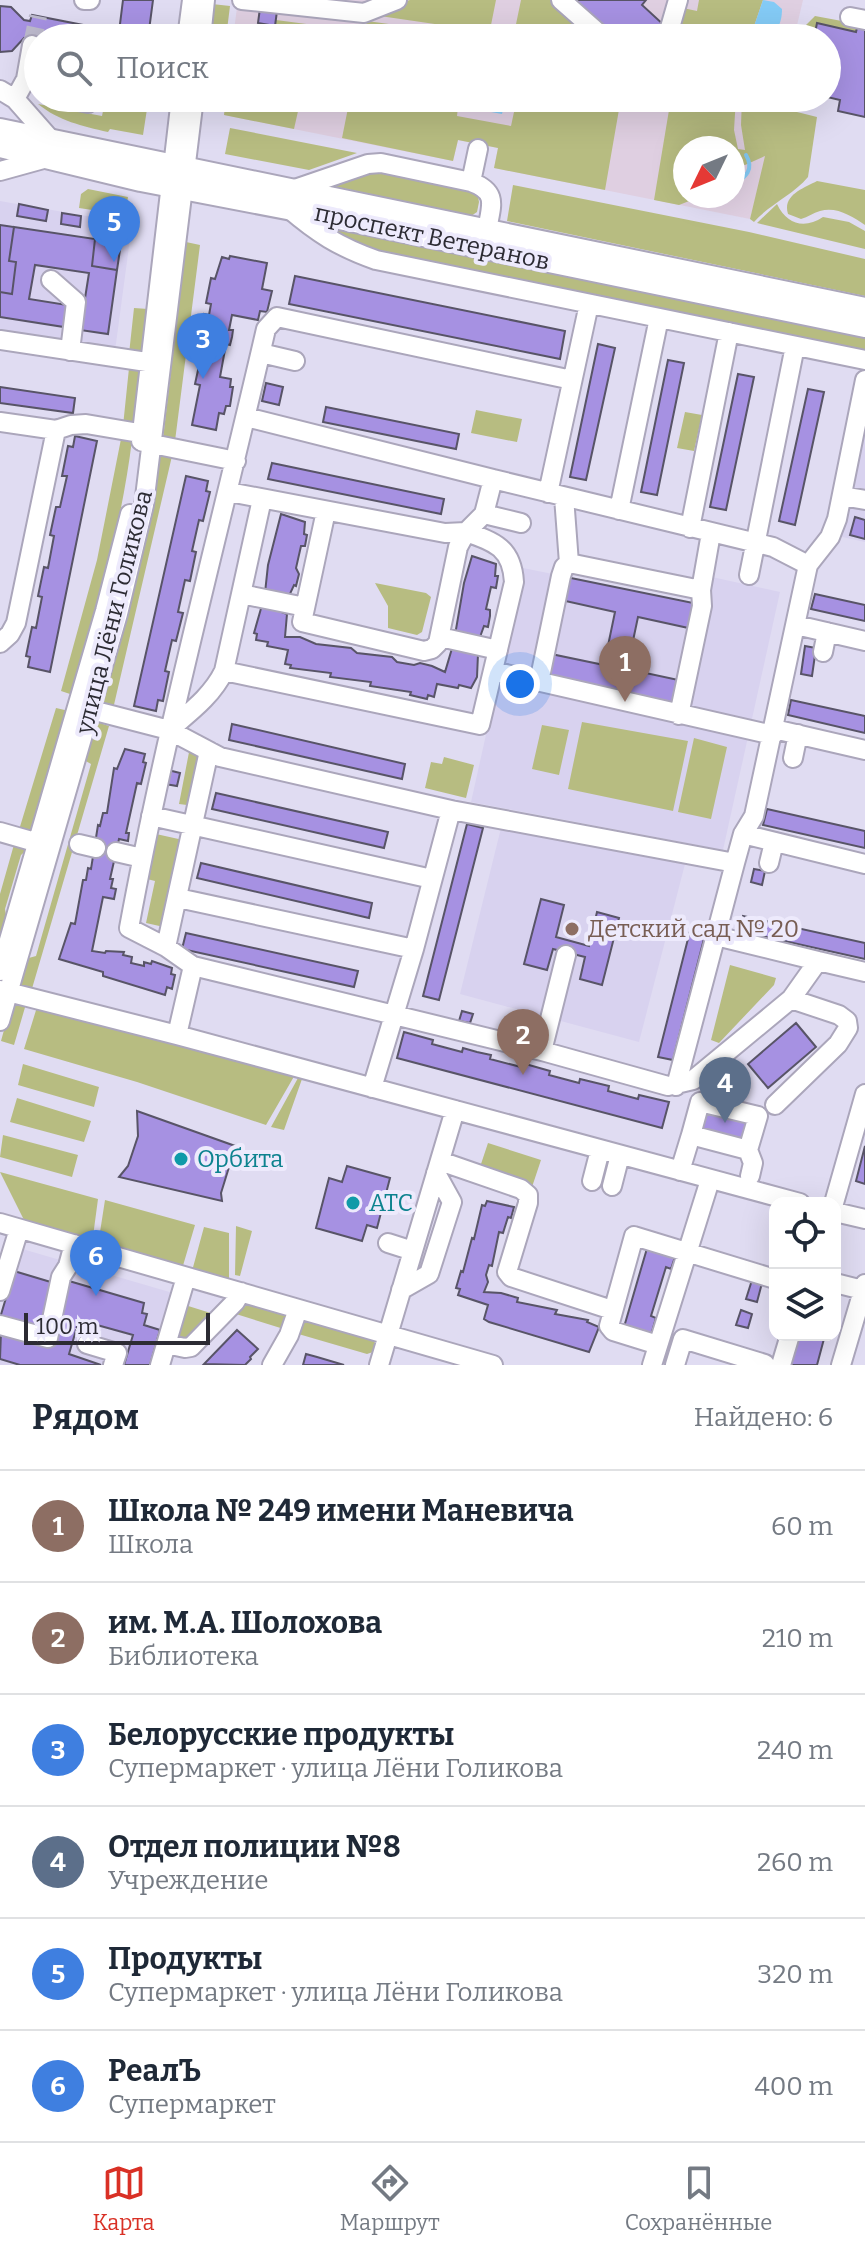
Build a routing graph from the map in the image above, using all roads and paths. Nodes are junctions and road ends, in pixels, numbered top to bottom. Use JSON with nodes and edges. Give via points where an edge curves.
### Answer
{"nodes":[{"id":1,"x":192,"y":0,"type":"edge"},
{"id":2,"x":205,"y":0,"type":"edge"},
{"id":3,"x":242,"y":0,"type":"edge"},
{"id":4,"x":397,"y":0,"type":"edge"},
{"id":5,"x":561,"y":0,"type":"edge"},
{"id":6,"x":678,"y":0,"type":"edge"},
{"id":7,"x":333,"y":4,"type":"edge"},
{"id":8,"x":189,"y":24,"type":"edge"},
{"id":9,"x":202,"y":24,"type":"edge"},
{"id":10,"x":588,"y":24,"type":"edge"},
{"id":11,"x":671,"y":24,"type":"edge"},
{"id":12,"x":30,"y":112,"type":"edge"},
{"id":13,"x":180,"y":112,"type":"edge"},
{"id":14,"x":191,"y":112,"type":"edge"},
{"id":15,"x":0,"y":130,"type":"edge"},
{"id":16,"x":0,"y":146,"type":"edge"},
{"id":17,"x":51,"y":149,"type":"junction"},
{"id":18,"x":478,"y":149,"type":"dead end"},
{"id":19,"x":0,"y":171,"type":"edge"},
{"id":20,"x":178,"y":177,"type":"junction"},
{"id":21,"x":471,"y":182,"type":"junction"},
{"id":22,"x":290,"y":199,"type":"junction"},
{"id":23,"x":487,"y":230,"type":"junction"},
{"id":24,"x":51,"y":280,"type":"dead end"},
{"id":25,"x":589,"y":304,"type":"junction"},
{"id":26,"x":865,"y":309,"type":"edge"},
{"id":27,"x":659,"y":318,"type":"junction"},
{"id":28,"x":865,"y":326,"type":"edge"},
{"id":29,"x":729,"y":332,"type":"junction"},
{"id":30,"x":0,"y":340,"type":"edge"},
{"id":31,"x":795,"y":346,"type":"junction"},
{"id":32,"x":70,"y":351,"type":"junction"},
{"id":33,"x":261,"y":353,"type":"junction"},
{"id":34,"x":865,"y":360,"type":"edge"},
{"id":35,"x":295,"y":361,"type":"dead end"},
{"id":36,"x":156,"y":364,"type":"junction"},
{"id":37,"x":572,"y":380,"type":"junction"},
{"id":38,"x":865,"y":380,"type":"edge"},
{"id":39,"x":246,"y":417,"type":"junction"},
{"id":40,"x":0,"y":422,"type":"edge"},
{"id":41,"x":56,"y":430,"type":"junction"},
{"id":42,"x":147,"y":438,"type":"junction"},
{"id":43,"x":858,"y":453,"type":"edge"},
{"id":44,"x":236,"y":461,"type":"junction"},
{"id":45,"x":493,"y":479,"type":"junction"},
{"id":46,"x":229,"y":492,"type":"junction"},
{"id":47,"x":556,"y":495,"type":"junction"},
{"id":48,"x":842,"y":496,"type":"junction"},
{"id":49,"x":262,"y":499,"type":"junction"},
{"id":50,"x":865,"y":500,"type":"edge"},
{"id":51,"x":619,"y":510,"type":"junction"},
{"id":52,"x":326,"y":511,"type":"junction"},
{"id":53,"x":484,"y":514,"type":"junction"},
{"id":54,"x":521,"y":523,"type":"dead end"},
{"id":55,"x":690,"y":528,"type":"junction"},
{"id":56,"x":466,"y":532,"type":"junction"},
{"id":57,"x":711,"y":533,"type":"junction"},
{"id":58,"x":756,"y":543,"type":"junction"},
{"id":59,"x":569,"y":563,"type":"junction"},
{"id":60,"x":808,"y":565,"type":"junction"},
{"id":61,"x":749,"y":575,"type":"dead end"},
{"id":62,"x":701,"y":590,"type":"junction"},
{"id":63,"x":241,"y":594,"type":"junction"},
{"id":64,"x":305,"y":607,"type":"junction"},
{"id":65,"x":796,"y":625,"type":"junction"},
{"id":66,"x":827,"y":632,"type":"junction"},
{"id":67,"x":440,"y":637,"type":"junction"},
{"id":68,"x":865,"y":641,"type":"edge"},
{"id":69,"x":0,"y":643,"type":"edge"},
{"id":70,"x":498,"y":650,"type":"junction"},
{"id":71,"x":823,"y":652,"type":"dead end"},
{"id":72,"x":224,"y":671,"type":"junction"},
{"id":73,"x":493,"y":671,"type":"junction"},
{"id":74,"x":539,"y":682,"type":"junction"},
{"id":75,"x":84,"y":708,"type":"junction"},
{"id":76,"x":679,"y":715,"type":"junction"},
{"id":77,"x":169,"y":730,"type":"junction"},
{"id":78,"x":773,"y":732,"type":"junction"},
{"id":79,"x":798,"y":734,"type":"junction"},
{"id":80,"x":865,"y":750,"type":"edge"},
{"id":81,"x":209,"y":751,"type":"junction"},
{"id":82,"x":793,"y":758,"type":"dead end"},
{"id":83,"x":451,"y":810,"type":"junction"},
{"id":84,"x":151,"y":816,"type":"junction"},
{"id":85,"x":193,"y":826,"type":"junction"},
{"id":86,"x":0,"y":832,"type":"edge"},
{"id":87,"x":743,"y":834,"type":"junction"},
{"id":88,"x":774,"y":842,"type":"junction"},
{"id":89,"x":44,"y":844,"type":"junction"},
{"id":90,"x":116,"y":852,"type":"dead end"},
{"id":91,"x":142,"y":858,"type":"junction"},
{"id":92,"x":735,"y":863,"type":"junction"},
{"id":93,"x":769,"y":863,"type":"dead end"},
{"id":94,"x":865,"y":864,"type":"edge"},
{"id":95,"x":432,"y":879,"type":"junction"},
{"id":96,"x":178,"y":898,"type":"junction"},
{"id":97,"x":716,"y":936,"type":"junction"},
{"id":98,"x":166,"y":947,"type":"junction"},
{"id":99,"x":414,"y":949,"type":"junction"},
{"id":100,"x":566,"y":955,"type":"dead end"},
{"id":101,"x":818,"y":961,"type":"junction"},
{"id":102,"x":193,"y":966,"type":"junction"},
{"id":103,"x":0,"y":971,"type":"edge"},
{"id":104,"x":865,"y":972,"type":"edge"},
{"id":105,"x":4,"y":991,"type":"edge"},
{"id":106,"x":791,"y":999,"type":"junction"},
{"id":107,"x":393,"y":1016,"type":"junction"},
{"id":108,"x":0,"y":1021,"type":"edge"},
{"id":109,"x":177,"y":1035,"type":"junction"},
{"id":110,"x":542,"y":1051,"type":"junction"},
{"id":111,"x":676,"y":1086,"type":"junction"},
{"id":112,"x":372,"y":1088,"type":"junction"},
{"id":113,"x":865,"y":1094,"type":"edge"},
{"id":114,"x":775,"y":1105,"type":"dead end"},
{"id":115,"x":455,"y":1110,"type":"junction"},
{"id":116,"x":691,"y":1135,"type":"junction"},
{"id":117,"x":600,"y":1150,"type":"junction"},
{"id":118,"x":748,"y":1150,"type":"junction"},
{"id":119,"x":620,"y":1155,"type":"junction"},
{"id":120,"x":438,"y":1167,"type":"junction"},
{"id":121,"x":680,"y":1171,"type":"junction"},
{"id":122,"x":750,"y":1176,"type":"dead end"},
{"id":123,"x":710,"y":1180,"type":"junction"},
{"id":124,"x":592,"y":1181,"type":"dead end"},
{"id":125,"x":612,"y":1186,"type":"dead end"},
{"id":126,"x":777,"y":1197,"type":"edge"},
{"id":127,"x":836,"y":1197,"type":"edge"},
{"id":128,"x":841,"y":1213,"type":"edge"},
{"id":129,"x":865,"y":1219,"type":"edge"},
{"id":130,"x":0,"y":1223,"type":"edge"},
{"id":131,"x":19,"y":1229,"type":"junction"},
{"id":132,"x":388,"y":1243,"type":"dead end"},
{"id":133,"x":74,"y":1244,"type":"junction"},
{"id":134,"x":413,"y":1251,"type":"junction"},
{"id":135,"x":686,"y":1252,"type":"junction"},
{"id":136,"x":186,"y":1277,"type":"junction"},
{"id":137,"x":769,"y":1277,"type":"edge"},
{"id":138,"x":841,"y":1284,"type":"edge"},
{"id":139,"x":864,"y":1287,"type":"edge"},
{"id":140,"x":401,"y":1290,"type":"junction"},
{"id":141,"x":0,"y":1291,"type":"edge"},
{"id":142,"x":241,"y":1292,"type":"junction"},
{"id":143,"x":298,"y":1309,"type":"junction"},
{"id":144,"x":612,"y":1310,"type":"junction"},
{"id":145,"x":0,"y":1325,"type":"edge"},
{"id":146,"x":388,"y":1335,"type":"junction"},
{"id":147,"x":786,"y":1341,"type":"edge"},
{"id":148,"x":87,"y":1344,"type":"dead end"},
{"id":149,"x":166,"y":1344,"type":"junction"},
{"id":150,"x":658,"y":1345,"type":"junction"},
{"id":151,"x":449,"y":1359,"type":"edge"},
{"id":152,"x":773,"y":1364,"type":"edge"},
{"id":153,"x":113,"y":1365,"type":"edge"},
{"id":154,"x":160,"y":1365,"type":"edge"},
{"id":155,"x":272,"y":1365,"type":"edge"},
{"id":156,"x":379,"y":1365,"type":"edge"},
{"id":157,"x":493,"y":1365,"type":"edge"},
{"id":158,"x":652,"y":1365,"type":"edge"},
{"id":159,"x":675,"y":1365,"type":"edge"},
{"id":160,"x":841,"y":1365,"type":"edge"}],
"edges":[{"from":1,"to":8,"type":"street"},
{"from":2,"to":9,"type":"street"},
{"from":3,"to":7,"type":"street"},
{"from":4,"to":7,"type":"street","via":[[364,13]]},
{"from":5,"to":10,"type":"street"},
{"from":6,"to":11,"type":"street"},
{"from":12,"to":17,"type":"street"},
{"from":13,"to":20,"type":"street","name":"улица Лёни Голикова"},
{"from":14,"to":20,"type":"street","name":"улица Лёни Голикова"},
{"from":15,"to":17,"type":"main road","name":"проспект Ветеранов"},
{"from":16,"to":17,"type":"main road","name":"проспект Ветеранов"},
{"from":17,"to":19,"type":"street"},
{"from":17,"to":20,"type":"main road","name":"проспект Ветеранов"},
{"from":18,"to":21,"type":"street"},
{"from":20,"to":22,"type":"main road","name":"проспект Ветеранов"},
{"from":20,"to":36,"type":"street","name":"улица Лёни Голикова"},
{"from":21,"to":22,"type":"street","via":[[368,164]]},
{"from":21,"to":23,"type":"street","via":[[490,193]]},
{"from":22,"to":23,"type":"main road","name":"проспект Ветеранов"},
{"from":22,"to":25,"type":"street","via":[[315,231],[344,249]]},
{"from":22,"to":28,"type":"main road","name":"проспект Ветеранов"},
{"from":23,"to":26,"type":"main road","name":"проспект Ветеранов"},
{"from":24,"to":32,"type":"street","via":[[76,302]]},
{"from":25,"to":27,"type":"street"},
{"from":25,"to":37,"type":"street"},
{"from":27,"to":29,"type":"street"},
{"from":27,"to":51,"type":"street"},
{"from":29,"to":31,"type":"street"},
{"from":29,"to":55,"type":"street"},
{"from":30,"to":32,"type":"street"},
{"from":31,"to":34,"type":"street"},
{"from":31,"to":58,"type":"street"},
{"from":32,"to":36,"type":"street"},
{"from":33,"to":35,"type":"street"},
{"from":33,"to":37,"type":"street","via":[[266,329],[277,317]]},
{"from":33,"to":39,"type":"street"},
{"from":36,"to":42,"type":"street","name":"улица Лёни Голикова"},
{"from":37,"to":47,"type":"street"},
{"from":38,"to":43,"type":"street"},
{"from":39,"to":44,"type":"street"},
{"from":39,"to":45,"type":"street"},
{"from":40,"to":41,"type":"street"},
{"from":41,"to":42,"type":"street","via":[[86,424]]},
{"from":41,"to":69,"type":"street","via":[[16,623]]},
{"from":42,"to":44,"type":"street"},
{"from":42,"to":75,"type":"street","name":"улица Лёни Голикова","via":[[144,505],[132,560]]},
{"from":43,"to":48,"type":"street"},
{"from":44,"to":46,"type":"street"},
{"from":45,"to":47,"type":"street"},
{"from":45,"to":53,"type":"street"},
{"from":46,"to":49,"type":"street"},
{"from":46,"to":77,"type":"street"},
{"from":47,"to":51,"type":"street"},
{"from":47,"to":59,"type":"street"},
{"from":48,"to":50,"type":"street"},
{"from":48,"to":60,"type":"street","via":[[830,537]]},
{"from":49,"to":52,"type":"street"},
{"from":49,"to":63,"type":"street"},
{"from":51,"to":55,"type":"street"},
{"from":52,"to":56,"type":"street","via":[[445,533]]},
{"from":52,"to":64,"type":"street"},
{"from":53,"to":54,"type":"street"},
{"from":53,"to":56,"type":"street"},
{"from":55,"to":57,"type":"street"},
{"from":56,"to":67,"type":"street","via":[[458,547]]},
{"from":56,"to":70,"type":"street","via":[[495,544],[513,567]]},
{"from":57,"to":58,"type":"street"},
{"from":57,"to":62,"type":"street"},
{"from":58,"to":60,"type":"street"},
{"from":58,"to":61,"type":"street"},
{"from":59,"to":62,"type":"street"},
{"from":59,"to":74,"type":"street","via":[[561,576]]},
{"from":60,"to":65,"type":"street"},
{"from":62,"to":76,"type":"street"},
{"from":63,"to":64,"type":"street"},
{"from":63,"to":72,"type":"street"},
{"from":64,"to":67,"type":"street","via":[[302,622],[424,651]]},
{"from":65,"to":66,"type":"street"},
{"from":65,"to":78,"type":"street"},
{"from":66,"to":68,"type":"street"},
{"from":66,"to":71,"type":"street"},
{"from":67,"to":70,"type":"street"},
{"from":70,"to":73,"type":"street"},
{"from":72,"to":73,"type":"street","via":[[480,725]]},
{"from":72,"to":77,"type":"street","via":[[207,697]]},
{"from":73,"to":74,"type":"street"},
{"from":74,"to":76,"type":"street"},
{"from":75,"to":77,"type":"street"},
{"from":75,"to":89,"type":"street","name":"улица Лёни Голикова"},
{"from":76,"to":78,"type":"street"},
{"from":77,"to":81,"type":"street"},
{"from":77,"to":84,"type":"street"},
{"from":78,"to":79,"type":"street"},
{"from":78,"to":87,"type":"street","via":[[754,816]]},
{"from":79,"to":80,"type":"street"},
{"from":79,"to":82,"type":"street"},
{"from":81,"to":83,"type":"street"},
{"from":81,"to":85,"type":"street"},
{"from":83,"to":92,"type":"street"},
{"from":83,"to":95,"type":"street"},
{"from":84,"to":85,"type":"street"},
{"from":84,"to":91,"type":"street"},
{"from":85,"to":95,"type":"street"},
{"from":85,"to":96,"type":"street"},
{"from":86,"to":89,"type":"street"},
{"from":87,"to":88,"type":"street"},
{"from":87,"to":92,"type":"street"},
{"from":88,"to":93,"type":"street"},
{"from":88,"to":94,"type":"street"},
{"from":89,"to":103,"type":"street","name":"улица Лёни Голикова"},
{"from":89,"to":105,"type":"street","name":"улица Лёни Голикова"},
{"from":90,"to":91,"type":"street"},
{"from":91,"to":98,"type":"street","via":[[129,928]]},
{"from":92,"to":97,"type":"street"},
{"from":95,"to":99,"type":"street"},
{"from":96,"to":98,"type":"street"},
{"from":96,"to":99,"type":"street"},
{"from":97,"to":101,"type":"street"},
{"from":97,"to":111,"type":"street"},
{"from":98,"to":102,"type":"street"},
{"from":99,"to":107,"type":"street"},
{"from":100,"to":110,"type":"street"},
{"from":101,"to":104,"type":"street"},
{"from":101,"to":106,"type":"street"},
{"from":102,"to":107,"type":"street"},
{"from":102,"to":109,"type":"street"},
{"from":105,"to":108,"type":"street","name":"улица Лёни Голикова"},
{"from":105,"to":109,"type":"street"},
{"from":106,"to":111,"type":"street","via":[[693,1080]]},
{"from":106,"to":114,"type":"street","via":[[839,1015],[848,1028]]},
{"from":107,"to":110,"type":"street"},
{"from":107,"to":112,"type":"street"},
{"from":109,"to":112,"type":"street","via":[[311,1076]]},
{"from":110,"to":111,"type":"street"},
{"from":112,"to":115,"type":"street"},
{"from":113,"to":127,"type":"street"},
{"from":115,"to":117,"type":"street"},
{"from":115,"to":120,"type":"street"},
{"from":116,"to":118,"type":"street"},
{"from":116,"to":118,"type":"street","via":[[700,1102],[758,1116]]},
{"from":116,"to":121,"type":"street"},
{"from":117,"to":119,"type":"street"},
{"from":117,"to":124,"type":"street"},
{"from":118,"to":122,"type":"street"},
{"from":119,"to":121,"type":"street"},
{"from":119,"to":125,"type":"street"},
{"from":120,"to":134,"type":"street"},
{"from":120,"to":140,"type":"street","via":[[452,1202],[429,1274]]},
{"from":120,"to":144,"type":"street","via":[[528,1195],[507,1272],[511,1277]]},
{"from":121,"to":123,"type":"street"},
{"from":123,"to":126,"type":"street"},
{"from":123,"to":135,"type":"street"},
{"from":128,"to":129,"type":"street"},
{"from":130,"to":131,"type":"street"},
{"from":131,"to":133,"type":"street"},
{"from":131,"to":141,"type":"street"},
{"from":132,"to":134,"type":"street"},
{"from":133,"to":136,"type":"street"},
{"from":133,"to":145,"type":"street","via":[[48,1338]]},
{"from":134,"to":140,"type":"street"},
{"from":135,"to":137,"type":"street"},
{"from":135,"to":144,"type":"street","via":[[634,1236]]},
{"from":135,"to":150,"type":"street"},
{"from":136,"to":142,"type":"street"},
{"from":136,"to":149,"type":"street"},
{"from":138,"to":139,"type":"street"},
{"from":139,"to":160,"type":"street"},
{"from":140,"to":146,"type":"street"},
{"from":142,"to":143,"type":"street"},
{"from":142,"to":149,"type":"street","via":[[191,1347]]},
{"from":143,"to":146,"type":"street"},
{"from":143,"to":155,"type":"street"},
{"from":144,"to":150,"type":"street","via":[[613,1331]]},
{"from":146,"to":151,"type":"street"},
{"from":146,"to":156,"type":"street"},
{"from":147,"to":152,"type":"street"},
{"from":148,"to":153,"type":"street","via":[[117,1353]]},
{"from":149,"to":154,"type":"street"},
{"from":150,"to":158,"type":"street"},
{"from":151,"to":157,"type":"street"},
{"from":152,"to":159,"type":"street","via":[[683,1339]]}]}
